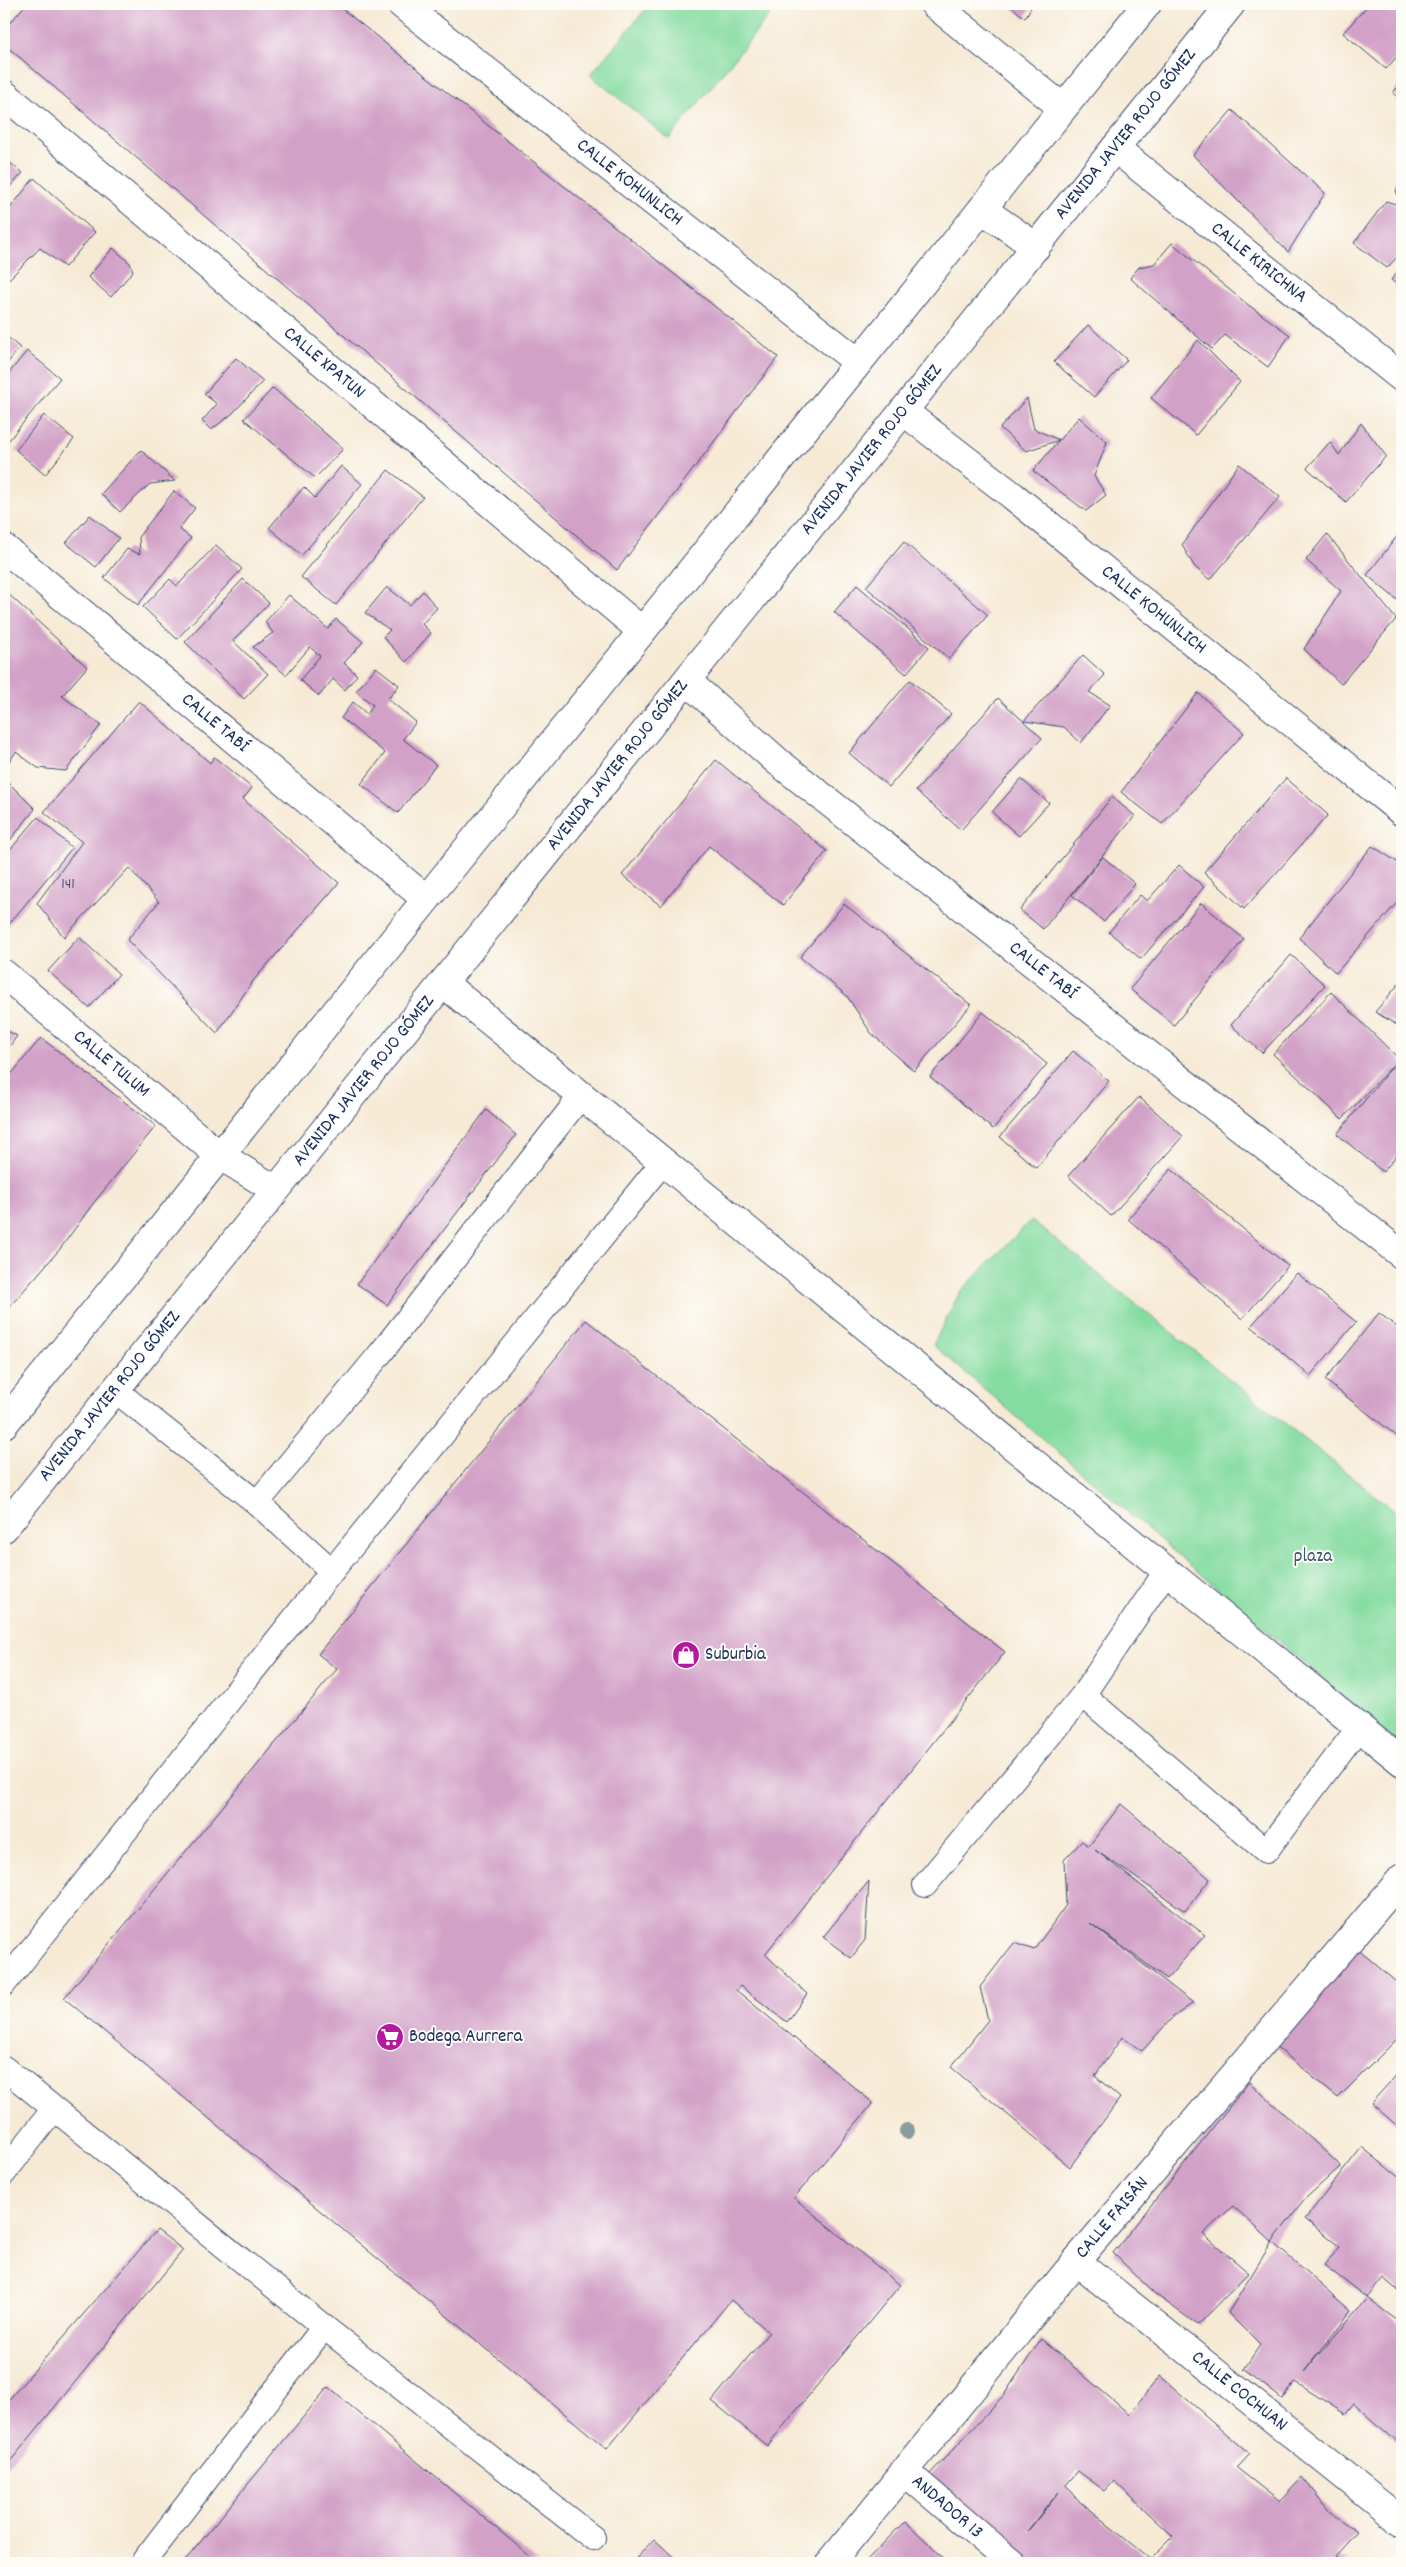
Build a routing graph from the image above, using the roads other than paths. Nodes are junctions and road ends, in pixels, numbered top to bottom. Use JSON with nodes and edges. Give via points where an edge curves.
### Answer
{"nodes":[{"id":1,"x":400,"y":4,"type":"edge"},
{"id":2,"x":934,"y":4,"type":"edge"},
{"id":3,"x":1147,"y":4,"type":"edge"},
{"id":4,"x":1231,"y":4,"type":"edge"},
{"id":5,"x":4,"y":94,"type":"edge"},
{"id":6,"x":1063,"y":108,"type":"junction"},
{"id":7,"x":1115,"y":148,"type":"junction"},
{"id":8,"x":982,"y":209,"type":"junction"},
{"id":9,"x":1036,"y":247,"type":"junction"},
{"id":10,"x":858,"y":362,"type":"junction"},
{"id":11,"x":1402,"y":378,"type":"edge"},
{"id":12,"x":903,"y":411,"type":"junction"},
{"id":13,"x":4,"y":548,"type":"edge"},
{"id":14,"x":642,"y":631,"type":"junction"},
{"id":15,"x":687,"y":681,"type":"junction"},
{"id":16,"x":1402,"y":812,"type":"edge"},
{"id":17,"x":426,"y":899,"type":"junction"},
{"id":18,"x":4,"y":974,"type":"edge"},
{"id":19,"x":443,"y":983,"type":"junction"},
{"id":20,"x":581,"y":1096,"type":"junction"},
{"id":21,"x":220,"y":1155,"type":"junction"},
{"id":22,"x":663,"y":1162,"type":"junction"},
{"id":23,"x":276,"y":1190,"type":"junction"},
{"id":24,"x":1402,"y":1255,"type":"edge"},
{"id":25,"x":115,"y":1390,"type":"junction"},
{"id":26,"x":4,"y":1424,"type":"edge"},
{"id":27,"x":256,"y":1503,"type":"junction"},
{"id":28,"x":4,"y":1528,"type":"edge"},
{"id":29,"x":1167,"y":1570,"type":"junction"},
{"id":30,"x":332,"y":1571,"type":"junction"},
{"id":31,"x":1083,"y":1695,"type":"junction"},
{"id":32,"x":1359,"y":1727,"type":"junction"},
{"id":33,"x":1402,"y":1762,"type":"edge"},
{"id":34,"x":1402,"y":1878,"type":"edge"},
{"id":35,"x":925,"y":1885,"type":"dead end"},
{"id":36,"x":4,"y":1984,"type":"edge"},
{"id":37,"x":4,"y":2068,"type":"edge"},
{"id":38,"x":54,"y":2109,"type":"junction"},
{"id":39,"x":4,"y":2173,"type":"edge"},
{"id":40,"x":1076,"y":2261,"type":"junction"},
{"id":41,"x":324,"y":2327,"type":"junction"},
{"id":42,"x":904,"y":2470,"type":"junction"},
{"id":43,"x":1402,"y":2522,"type":"edge"},
{"id":44,"x":593,"y":2538,"type":"dead end"},
{"id":45,"x":142,"y":2563,"type":"edge"},
{"id":46,"x":830,"y":2563,"type":"edge"},
{"id":47,"x":1012,"y":2563,"type":"edge"}],
"edges":[{"from":1,"to":10,"type":"street","name":"CALLE KOHUNLICH"},
{"from":2,"to":6,"type":"street"},
{"from":3,"to":6,"type":"street"},
{"from":4,"to":7,"type":"street","name":"AVENIDA JAVIER ROJO GÓMEZ"},
{"from":5,"to":14,"type":"street","name":"CALLE XPATUN"},
{"from":6,"to":8,"type":"street"},
{"from":7,"to":9,"type":"street","name":"AVENIDA JAVIER ROJO GÓMEZ"},
{"from":7,"to":11,"type":"street","name":"CALLE KIRICHNA"},
{"from":8,"to":9,"type":"street"},
{"from":8,"to":10,"type":"street"},
{"from":9,"to":12,"type":"street","name":"AVENIDA JAVIER ROJO GÓMEZ"},
{"from":10,"to":14,"type":"street"},
{"from":12,"to":15,"type":"street","name":"AVENIDA JAVIER ROJO GÓMEZ"},
{"from":12,"to":16,"type":"street","name":"CALLE KOHUNLICH","via":[[1013,496]]},
{"from":13,"to":17,"type":"street","name":"CALLE TABÍ"},
{"from":14,"to":17,"type":"street"},
{"from":15,"to":19,"type":"street","name":"AVENIDA JAVIER ROJO GÓMEZ"},
{"from":15,"to":24,"type":"street","name":"CALLE TABÍ","via":[[777,762]]},
{"from":17,"to":21,"type":"street"},
{"from":18,"to":21,"type":"street","name":"CALLE TULUM"},
{"from":19,"to":20,"type":"street"},
{"from":19,"to":23,"type":"street","name":"AVENIDA JAVIER ROJO GÓMEZ"},
{"from":20,"to":22,"type":"street"},
{"from":20,"to":27,"type":"lane","via":[[380,1354]]},
{"from":21,"to":23,"type":"street","name":"CALLE TULUM"},
{"from":21,"to":26,"type":"street"},
{"from":22,"to":29,"type":"street"},
{"from":22,"to":30,"type":"lane"},
{"from":23,"to":25,"type":"street","name":"AVENIDA JAVIER ROJO GÓMEZ"},
{"from":25,"to":27,"type":"lane"},
{"from":25,"to":28,"type":"street","name":"AVENIDA JAVIER ROJO GÓMEZ"},
{"from":27,"to":30,"type":"lane"},
{"from":29,"to":31,"type":"lane"},
{"from":29,"to":32,"type":"street"},
{"from":30,"to":36,"type":"lane"},
{"from":31,"to":32,"type":"lane","via":[[1266,1851]]},
{"from":31,"to":35,"type":"lane"},
{"from":32,"to":33,"type":"street"},
{"from":34,"to":40,"type":"street","name":"CALLE FAISÁN"},
{"from":37,"to":38,"type":"lane"},
{"from":38,"to":39,"type":"lane"},
{"from":38,"to":41,"type":"lane"},
{"from":40,"to":42,"type":"street","name":"CALLE FAISÁN"},
{"from":40,"to":43,"type":"street","name":"CALLE COCHUAN"},
{"from":41,"to":44,"type":"lane"},
{"from":41,"to":45,"type":"lane"},
{"from":42,"to":46,"type":"street","name":"CALLE FAISÁN"},
{"from":42,"to":47,"type":"street","name":"ANDADOR 13"}]}
